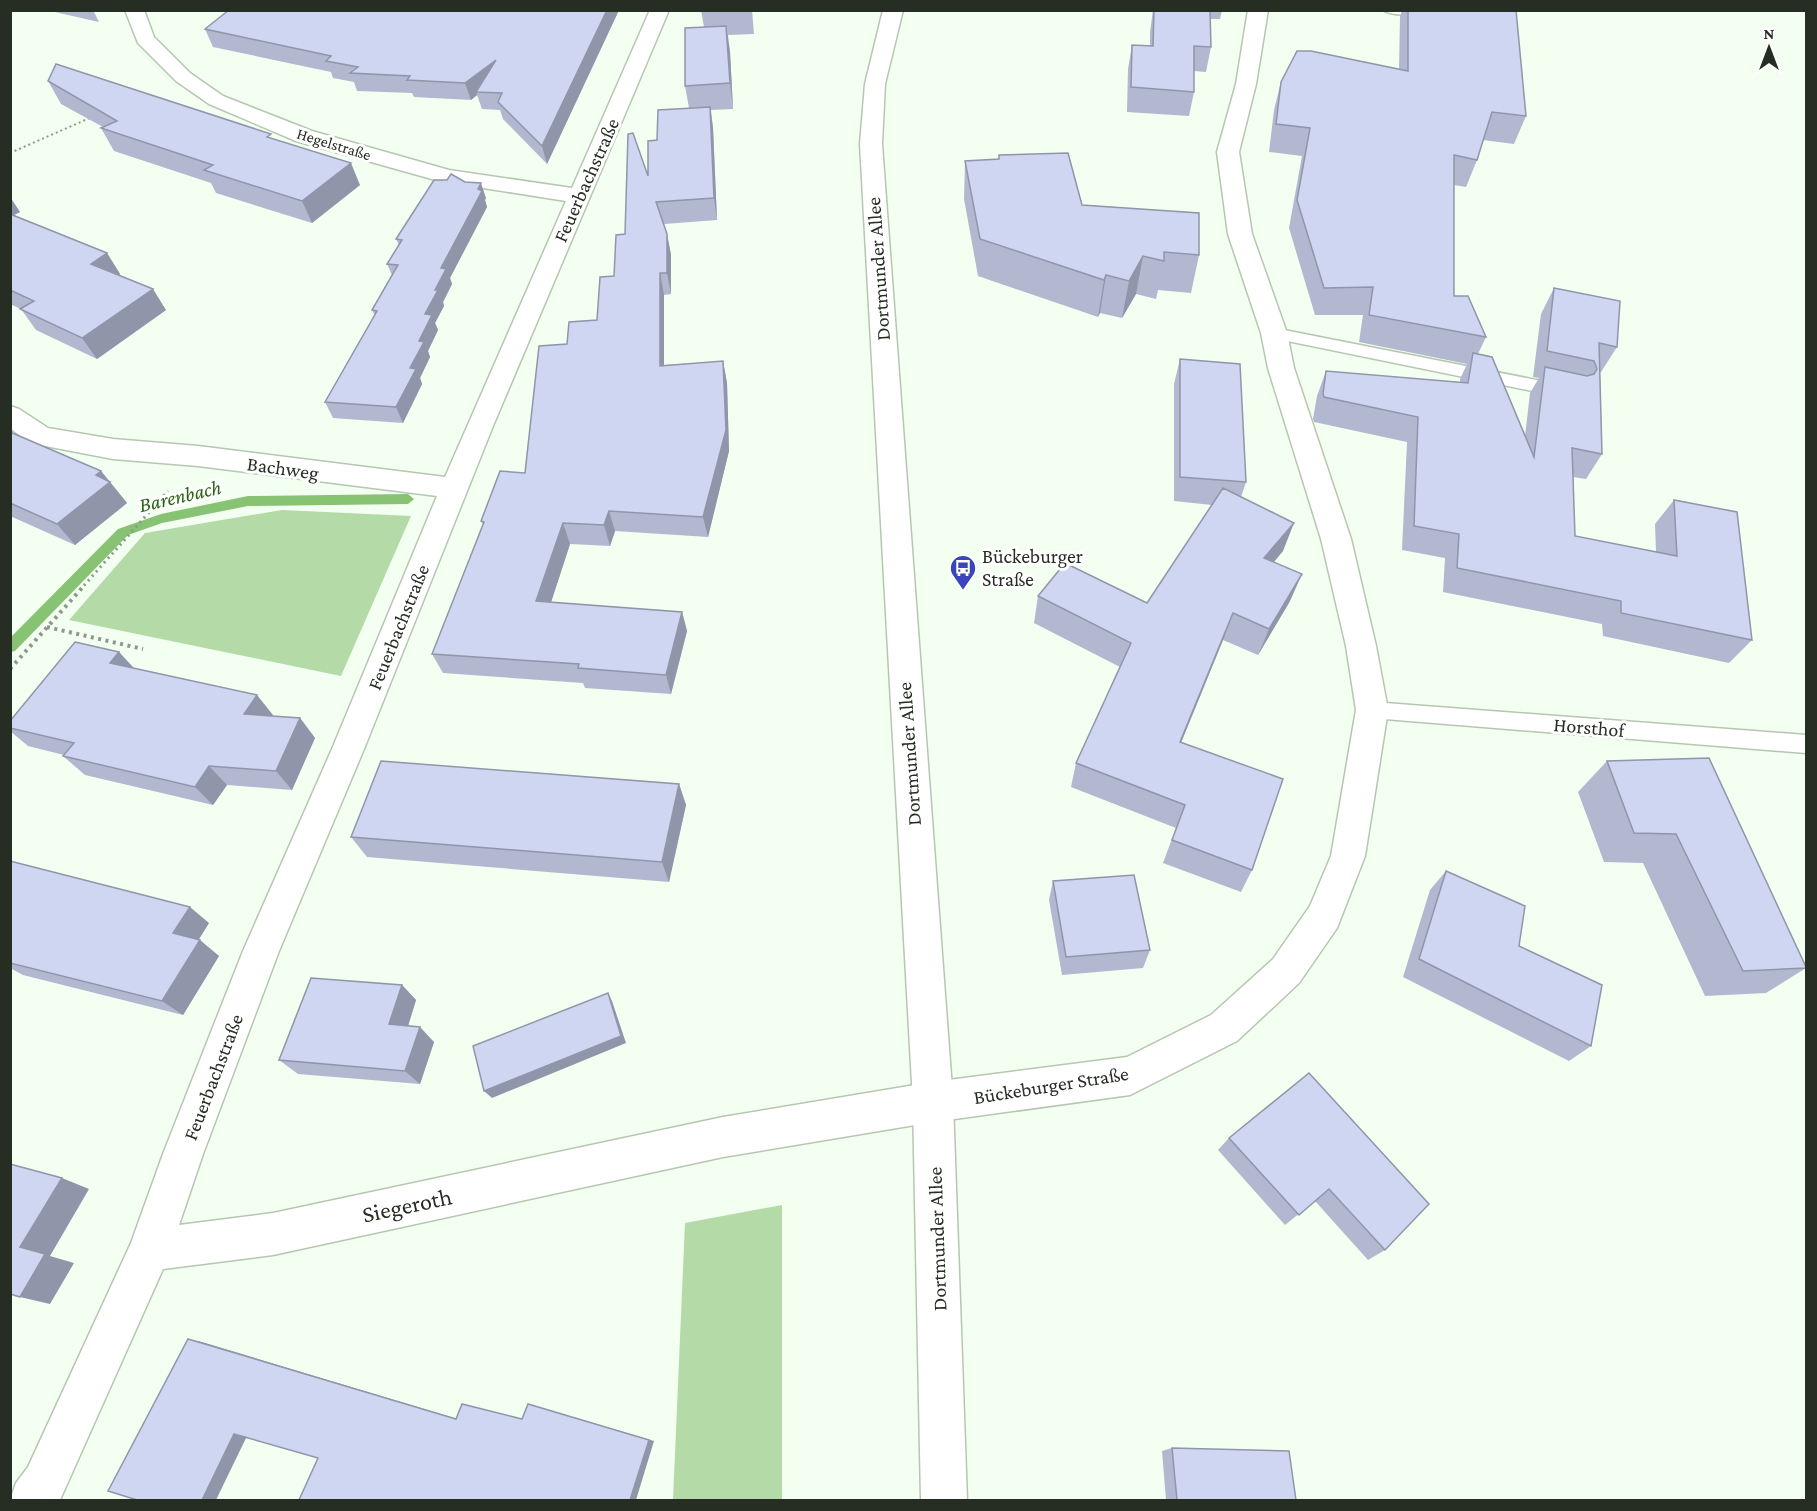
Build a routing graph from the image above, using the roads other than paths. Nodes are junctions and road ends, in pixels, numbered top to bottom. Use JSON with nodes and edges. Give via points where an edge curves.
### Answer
{"nodes":[{"id":1,"x":134,"y":10,"type":"edge"},
{"id":2,"x":660,"y":10,"type":"edge"},
{"id":3,"x":894,"y":10,"type":"edge"},
{"id":4,"x":1258,"y":10,"type":"edge"},
{"id":5,"x":1389,"y":10,"type":"edge"},
{"id":6,"x":1417,"y":10,"type":"edge"},
{"id":7,"x":579,"y":196,"type":"junction"},
{"id":8,"x":1274,"y":333,"type":"junction"},
{"id":9,"x":1572,"y":393,"type":"edge"},
{"id":10,"x":10,"y":415,"type":"edge"},
{"id":11,"x":454,"y":488,"type":"junction"},
{"id":12,"x":1372,"y":710,"type":"junction"},
{"id":13,"x":1806,"y":744,"type":"edge"},
{"id":14,"x":933,"y":1102,"type":"junction"},
{"id":15,"x":150,"y":1250,"type":"junction"},
{"id":16,"x":33,"y":1500,"type":"edge"},
{"id":17,"x":944,"y":1500,"type":"edge"}],
"edges":[{"from":1,"to":7,"type":"street","name":"Hegelstraße","via":[[146,39],[168,62],[183,77],[227,105],[304,136],[447,176]]},
{"from":2,"to":7,"type":"street","name":"Feuerbachstraße"},
{"from":3,"to":14,"type":"street","name":"Dortmunder Allee","via":[[876,84],[871,144]]},
{"from":4,"to":8,"type":"street","name":"Bückeburger Straße","via":[[1246,84],[1228,152],[1240,234]]},
{"from":5,"to":6,"type":"lane"},
{"from":7,"to":11,"type":"street","name":"Feuerbachstraße"},
{"from":8,"to":9,"type":"lane"},
{"from":8,"to":12,"type":"street","name":"Bückeburger Straße","via":[[1281,368],[1336,539]]},
{"from":10,"to":11,"type":"street","name":"Bachweg","via":[[40,436],[113,449]]},
{"from":11,"to":15,"type":"street","name":"Feuerbachstraße","via":[[261,951]]},
{"from":12,"to":13,"type":"lane","name":"Horsthof"},
{"from":12,"to":14,"type":"street","name":"Bückeburger Straße","via":[[1348,856],[1324,916],[1286,971],[1224,1028],[1130,1076]]},
{"from":14,"to":15,"type":"street","name":"Siegeroth","via":[[723,1137],[273,1234]]},
{"from":14,"to":17,"type":"street","name":"Dortmunder Allee"},
{"from":15,"to":16,"type":"street"}]}
